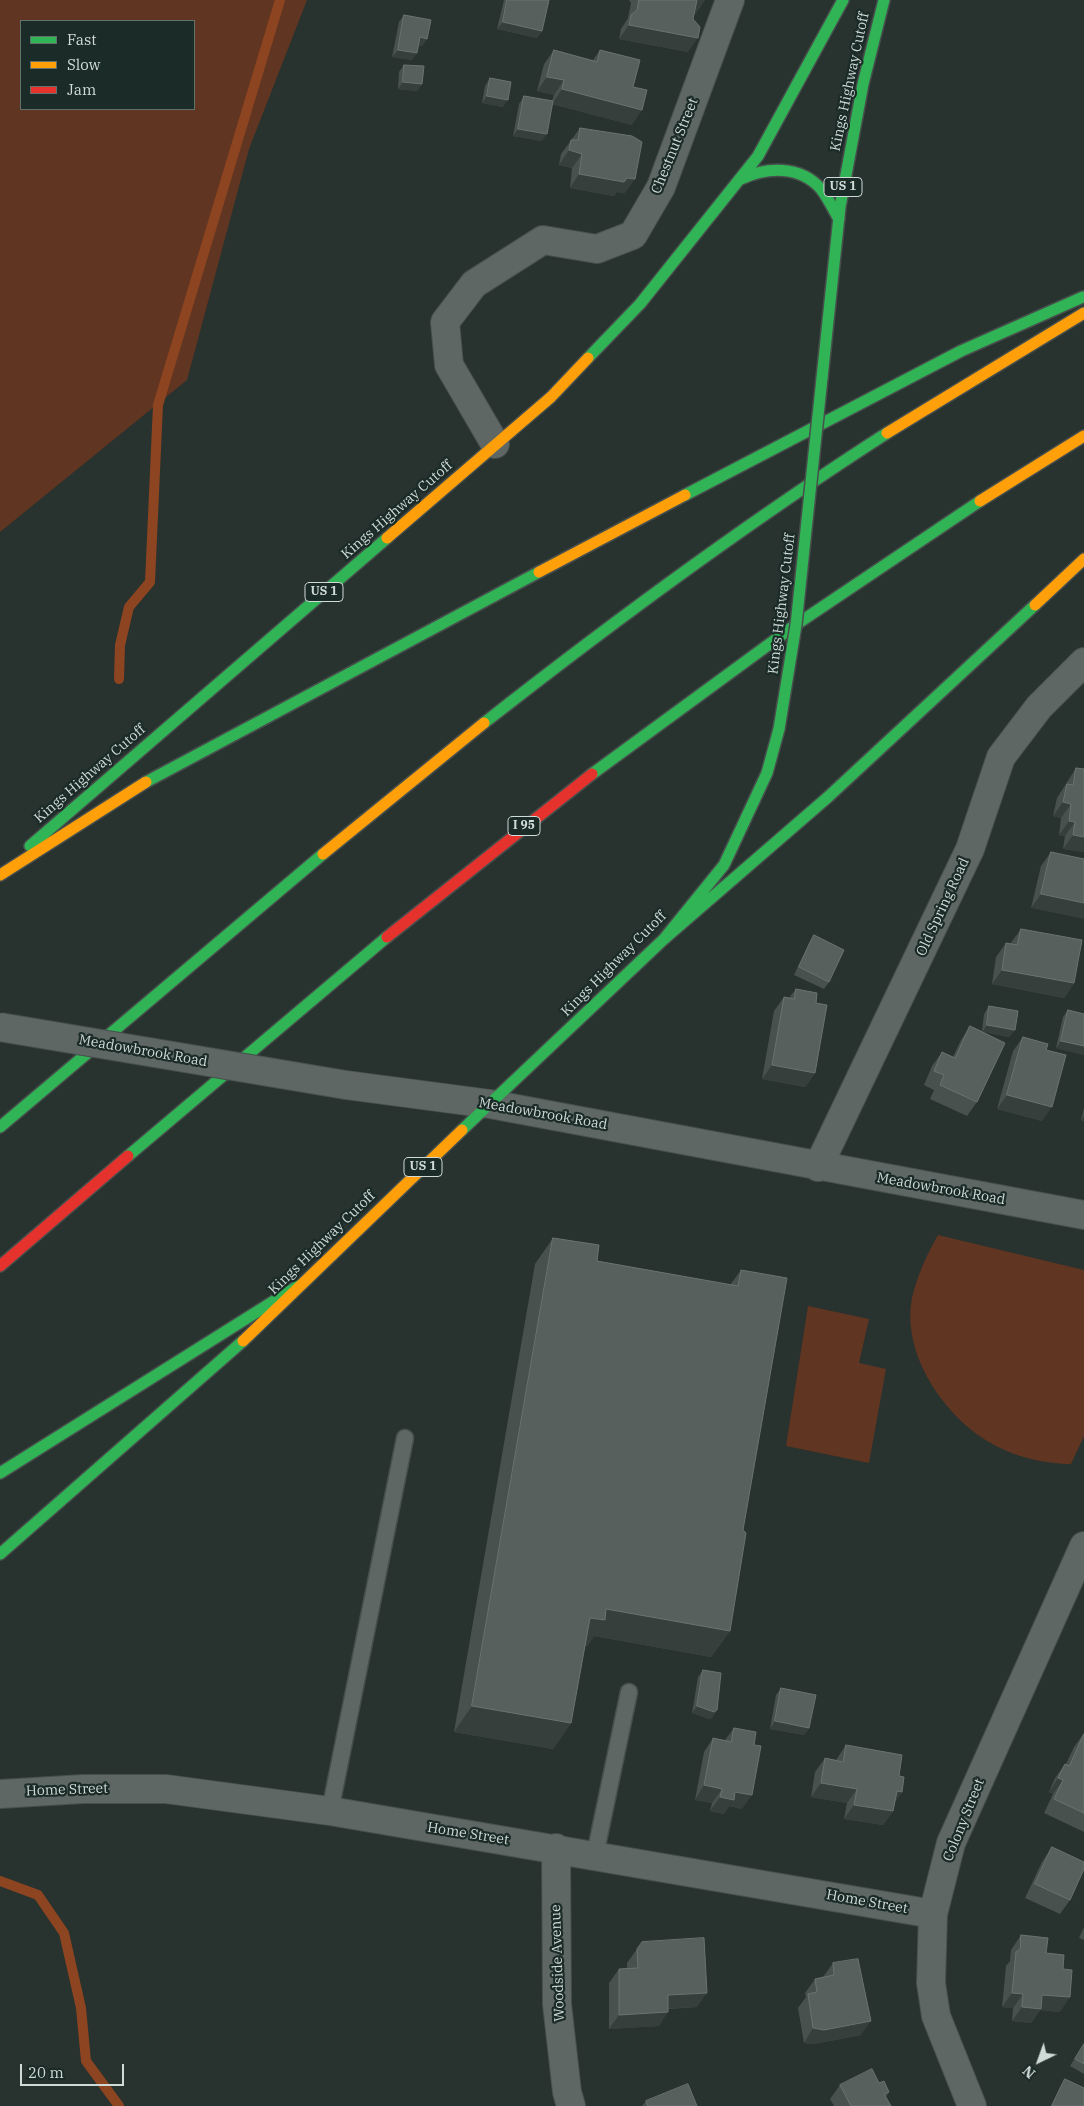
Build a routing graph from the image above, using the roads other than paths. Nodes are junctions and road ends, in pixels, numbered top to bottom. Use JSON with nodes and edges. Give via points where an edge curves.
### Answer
{"nodes":[{"id":1,"x":730,"y":0,"type":"edge"},
{"id":2,"x":843,"y":0,"type":"edge"},
{"id":3,"x":884,"y":0,"type":"edge"},
{"id":4,"x":740,"y":179,"type":"junction"},
{"id":5,"x":839,"y":220,"type":"junction"},
{"id":6,"x":1084,"y":296,"type":"edge"},
{"id":7,"x":1084,"y":313,"type":"edge"},
{"id":8,"x":1084,"y":436,"type":"edge"},
{"id":9,"x":495,"y":444,"type":"junction"},
{"id":10,"x":1084,"y":559,"type":"edge"},
{"id":11,"x":1084,"y":662,"type":"edge"},
{"id":12,"x":0,"y":871,"type":"edge"},
{"id":13,"x":0,"y":875,"type":"edge"},
{"id":14,"x":664,"y":939,"type":"junction"},
{"id":15,"x":0,"y":1027,"type":"edge"},
{"id":16,"x":490,"y":1104,"type":"junction"},
{"id":17,"x":0,"y":1127,"type":"edge"},
{"id":18,"x":818,"y":1167,"type":"junction"},
{"id":19,"x":1084,"y":1215,"type":"edge"},
{"id":20,"x":0,"y":1266,"type":"edge"},
{"id":21,"x":298,"y":1286,"type":"junction"},
{"id":22,"x":405,"y":1438,"type":"dead end"},
{"id":23,"x":0,"y":1473,"type":"edge"},
{"id":24,"x":1084,"y":1546,"type":"edge"},
{"id":25,"x":0,"y":1554,"type":"edge"},
{"id":26,"x":629,"y":1692,"type":"dead end"},
{"id":27,"x":0,"y":1794,"type":"edge"},
{"id":28,"x":330,"y":1811,"type":"junction"},
{"id":29,"x":556,"y":1848,"type":"junction"},
{"id":30,"x":595,"y":1855,"type":"junction"},
{"id":31,"x":933,"y":1914,"type":"junction"},
{"id":32,"x":571,"y":2106,"type":"edge"},
{"id":33,"x":972,"y":2106,"type":"edge"}],
"edges":[{"from":1,"to":9,"type":"street","name":"Chestnut Street","via":[[661,187],[633,235],[597,249],[543,240],[474,284],[445,322],[449,365]]},
{"from":2,"to":4,"type":"main road","name":"Kings Highway Cutoff","number":"US 1","via":[[758,156]]},
{"from":3,"to":5,"type":"main road","name":"Kings Highway Cutoff","number":"US 1","via":[[863,84]]},
{"from":4,"to":5,"type":"main road","via":[[753,172],[772,169],[808,177],[818,186]]},
{"from":4,"to":9,"type":"main road","name":"Kings Highway Cutoff","number":"US 1","via":[[640,304],[551,398]]},
{"from":5,"to":14,"type":"main road","name":"Kings Highway Cutoff","number":"US 1","bridge":true,"via":[[796,625],[779,729],[754,806],[724,865]]},
{"from":6,"to":13,"type":"main road","via":[[873,395],[323,686],[122,796]]},
{"from":7,"to":17,"type":"main road","via":[[880,437],[652,595],[466,737],[363,821]]},
{"from":8,"to":20,"type":"main road","number":"I 95","via":[[813,611],[614,756],[417,912]]},
{"from":9,"to":12,"type":"main road","name":"Kings Highway Cutoff","number":"US 1"},
{"from":10,"to":14,"type":"main road","via":[[828,797]]},
{"from":11,"to":18,"type":"street","name":"Old Spring Road","via":[[1039,707],[1001,757],[970,849]]},
{"from":14,"to":16,"type":"main road","name":"Kings Highway Cutoff","number":"US 1"},
{"from":15,"to":16,"type":"street","name":"Meadowbrook Road","bridge":true,"via":[[346,1085]]},
{"from":16,"to":18,"type":"street","name":"Meadowbrook Road"},
{"from":16,"to":21,"type":"main road","name":"Kings Highway Cutoff","number":"US 1"},
{"from":18,"to":19,"type":"street","name":"Meadowbrook Road"},
{"from":21,"to":23,"type":"main road"},
{"from":21,"to":25,"type":"main road","name":"Kings Highway Cutoff","number":"US 1","via":[[251,1334]]},
{"from":22,"to":28,"type":"lane"},
{"from":24,"to":31,"type":"street","name":"Colony Street","via":[[951,1843]]},
{"from":26,"to":30,"type":"lane"},
{"from":27,"to":28,"type":"street","name":"Home Street","via":[[83,1788],[166,1788]]},
{"from":28,"to":29,"type":"street","name":"Home Street"},
{"from":29,"to":30,"type":"street","name":"Home Street"},
{"from":29,"to":32,"type":"street","name":"Woodside Avenue","via":[[556,2004]]},
{"from":30,"to":31,"type":"street","name":"Home Street"},
{"from":31,"to":33,"type":"street","name":"Colony Street","via":[[930,1983],[936,2016]]}]}
